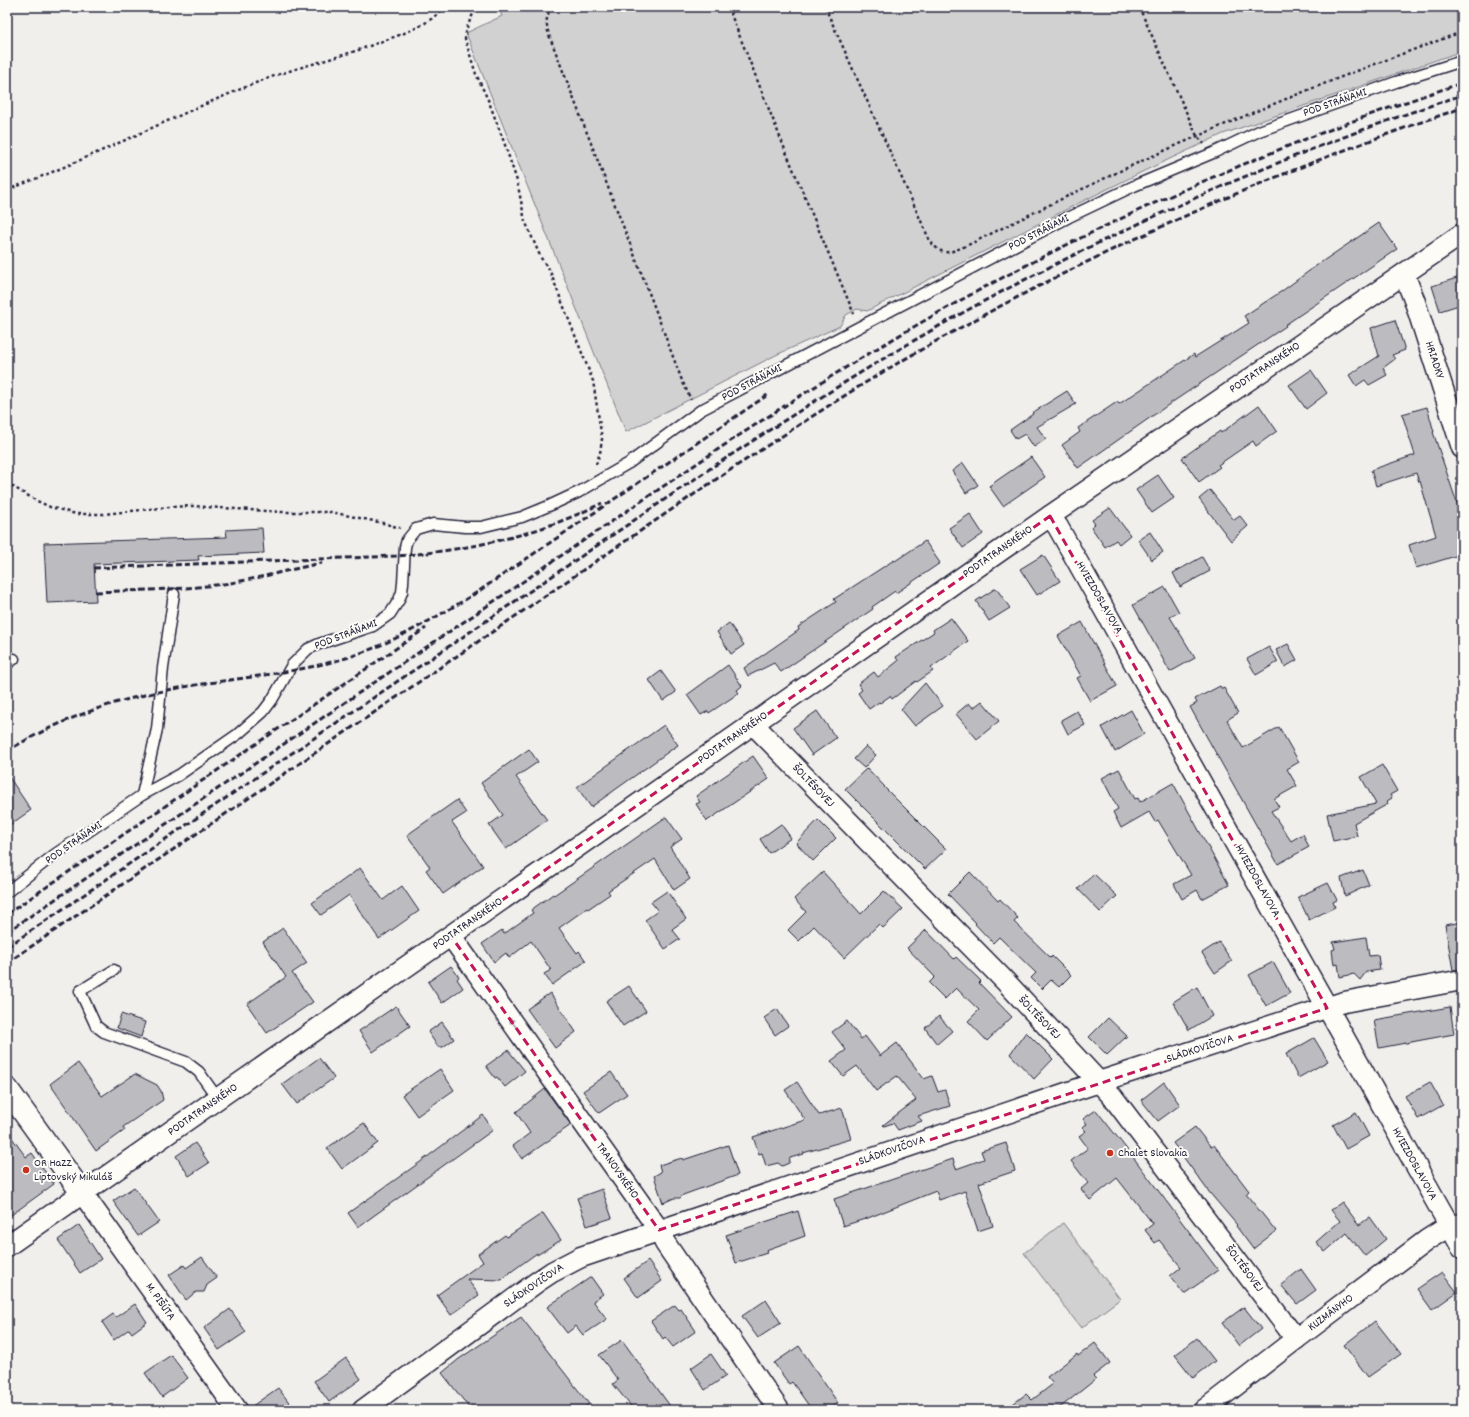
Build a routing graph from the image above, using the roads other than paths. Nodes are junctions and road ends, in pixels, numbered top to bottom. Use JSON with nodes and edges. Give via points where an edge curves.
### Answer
{"nodes":[{"id":1,"x":1462,"y":61,"type":"edge"},
{"id":2,"x":1462,"y":234,"type":"edge"},
{"id":3,"x":1404,"y":274,"type":"junction"},
{"id":4,"x":1462,"y":448,"type":"edge"},
{"id":5,"x":1050,"y":516,"type":"junction"},
{"id":6,"x":174,"y":594,"type":"dead end"},
{"id":7,"x":753,"y":724,"type":"junction"},
{"id":8,"x":142,"y":795,"type":"junction"},
{"id":9,"x":7,"y":892,"type":"edge"},
{"id":10,"x":451,"y":936,"type":"junction"},
{"id":11,"x":114,"y":970,"type":"dead end"},
{"id":12,"x":1462,"y":980,"type":"edge"},
{"id":13,"x":1327,"y":1008,"type":"junction"},
{"id":14,"x":1100,"y":1082,"type":"junction"},
{"id":15,"x":7,"y":1088,"type":"edge"},
{"id":16,"x":218,"y":1100,"type":"junction"},
{"id":17,"x":83,"y":1194,"type":"junction"},
{"id":18,"x":1456,"y":1225,"type":"edge"},
{"id":19,"x":658,"y":1230,"type":"junction"},
{"id":20,"x":7,"y":1246,"type":"edge"},
{"id":21,"x":1462,"y":1248,"type":"edge"},
{"id":22,"x":1296,"y":1339,"type":"junction"},
{"id":23,"x":237,"y":1410,"type":"edge"},
{"id":24,"x":363,"y":1410,"type":"edge"},
{"id":25,"x":779,"y":1410,"type":"edge"},
{"id":26,"x":1204,"y":1410,"type":"edge"}],
"edges":[{"from":1,"to":8,"type":"lane","name":"POD STRÁŇAMI","via":[[1259,131],[1069,217],[697,412],[629,463],[579,492],[522,517],[481,527],[434,524],[416,529],[405,547],[402,592],[390,614],[373,626],[308,649],[292,665],[263,712],[242,731],[179,775]]},
{"from":2,"to":3,"type":"street","name":"PODTATRANSKÉHO"},
{"from":3,"to":4,"type":"street","name":"HRIADKY"},
{"from":3,"to":5,"type":"street","name":"PODTATRANSKÉHO"},
{"from":5,"to":7,"type":"street","name":"PODTATRANSKÉHO"},
{"from":5,"to":13,"type":"street","name":"HVIEZDOSLAVOVA","via":[[1109,615]]},
{"from":6,"to":8,"type":"lane","via":[[157,729]]},
{"from":7,"to":10,"type":"street","name":"PODTATRANSKÉHO"},
{"from":7,"to":14,"type":"street","name":"ŠOLTÉSOVEJ"},
{"from":8,"to":9,"type":"lane","name":"POD STRÁŇAMI","via":[[54,855]]},
{"from":10,"to":16,"type":"street","name":"PODTATRANSKÉHO"},
{"from":19,"to":10,"type":"street","name":"TRANOVSKÉHO","one_way":true},
{"from":11,"to":16,"type":"lane","via":[[80,991],[96,1026],[104,1032],[186,1062],[199,1072]]},
{"from":12,"to":13,"type":"street","name":"SLÁDKOVIČOVA","via":[[1344,1002]]},
{"from":13,"to":14,"type":"street","name":"SLÁDKOVIČOVA"},
{"from":13,"to":18,"type":"street","name":"HVIEZDOSLAVOVA"},
{"from":14,"to":19,"type":"street","name":"SLÁDKOVIČOVA"},
{"from":14,"to":22,"type":"street","name":"ŠOLTÉSOVEJ"},
{"from":15,"to":17,"type":"street"},
{"from":16,"to":17,"type":"street","name":"PODTATRANSKÉHO"},
{"from":17,"to":20,"type":"street","name":"PODTATRANSKÉHO"},
{"from":17,"to":23,"type":"street","name":"M. PIŠÚTA"},
{"from":18,"to":21,"type":"street","name":"HVIEZDOSLAVOVA"},
{"from":18,"to":22,"type":"street","name":"KUZMÁNYHO","via":[[1427,1240]]},
{"from":19,"to":24,"type":"street","name":"SLÁDKOVIČOVA","via":[[581,1257],[552,1272]]},
{"from":19,"to":25,"type":"street","name":"TRANOVSKÉHO"},
{"from":22,"to":26,"type":"street","name":"KUZMÁNYHO"}]}
